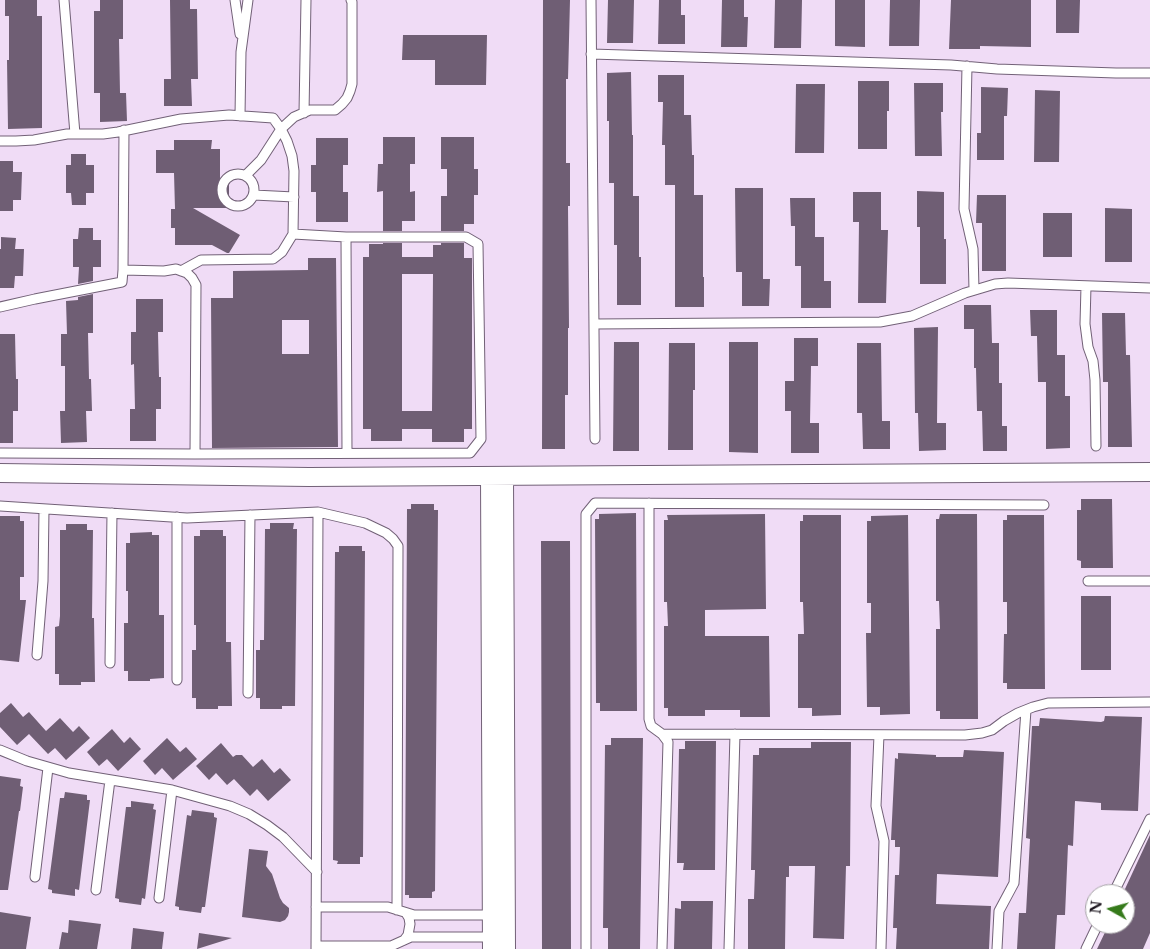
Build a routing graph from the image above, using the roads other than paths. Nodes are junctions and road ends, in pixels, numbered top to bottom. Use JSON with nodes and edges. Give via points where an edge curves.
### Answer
{"nodes":[{"id":1,"x":64,"y":0,"type":"edge"},
{"id":2,"x":235,"y":0,"type":"edge"},
{"id":3,"x":248,"y":0,"type":"edge"},
{"id":4,"x":306,"y":0,"type":"edge"},
{"id":5,"x":351,"y":0,"type":"edge"},
{"id":6,"x":591,"y":0,"type":"edge"},
{"id":7,"x":241,"y":52,"type":"junction"},
{"id":8,"x":591,"y":54,"type":"junction"},
{"id":9,"x":967,"y":66,"type":"junction"},
{"id":10,"x":1150,"y":73,"type":"edge"},
{"id":11,"x":304,"y":113,"type":"junction"},
{"id":12,"x":240,"y":116,"type":"junction"},
{"id":13,"x":281,"y":129,"type":"junction"},
{"id":14,"x":124,"y":130,"type":"junction"},
{"id":15,"x":75,"y":134,"type":"junction"},
{"id":16,"x":0,"y":141,"type":"edge"},
{"id":17,"x":246,"y":175,"type":"junction"},
{"id":18,"x":254,"y":194,"type":"junction"},
{"id":19,"x":294,"y":197,"type":"junction"},
{"id":20,"x":293,"y":234,"type":"junction"},
{"id":21,"x":346,"y":237,"type":"junction"},
{"id":22,"x":123,"y":270,"type":"junction"},
{"id":23,"x":181,"y":271,"type":"junction"},
{"id":24,"x":1086,"y":286,"type":"junction"},
{"id":25,"x":1150,"y":288,"type":"edge"},
{"id":26,"x":974,"y":290,"type":"junction"},
{"id":27,"x":0,"y":307,"type":"edge"},
{"id":28,"x":594,"y":324,"type":"junction"},
{"id":29,"x":595,"y":439,"type":"dead end"},
{"id":30,"x":1096,"y":446,"type":"dead end"},
{"id":31,"x":0,"y":453,"type":"edge"},
{"id":32,"x":347,"y":453,"type":"junction"},
{"id":33,"x":195,"y":454,"type":"junction"},
{"id":34,"x":1150,"y":472,"type":"edge"},
{"id":35,"x":0,"y":473,"type":"edge"},
{"id":36,"x":497,"y":476,"type":"junction"},
{"id":37,"x":649,"y":503,"type":"junction"},
{"id":38,"x":1044,"y":505,"type":"dead end"},
{"id":39,"x":0,"y":506,"type":"edge"},
{"id":40,"x":44,"y":509,"type":"junction"},
{"id":41,"x":318,"y":512,"type":"junction"},
{"id":42,"x":112,"y":513,"type":"junction"},
{"id":43,"x":250,"y":515,"type":"junction"},
{"id":44,"x":177,"y":517,"type":"junction"},
{"id":45,"x":1088,"y":581,"type":"dead end"},
{"id":46,"x":1150,"y":581,"type":"edge"},
{"id":47,"x":37,"y":655,"type":"dead end"},
{"id":48,"x":110,"y":663,"type":"dead end"},
{"id":49,"x":177,"y":680,"type":"dead end"},
{"id":50,"x":248,"y":693,"type":"dead end"},
{"id":51,"x":1150,"y":702,"type":"edge"},
{"id":52,"x":1026,"y":710,"type":"junction"},
{"id":53,"x":662,"y":734,"type":"junction"},
{"id":54,"x":735,"y":734,"type":"junction"},
{"id":55,"x":879,"y":735,"type":"junction"},
{"id":56,"x":0,"y":750,"type":"edge"},
{"id":57,"x":48,"y":768,"type":"junction"},
{"id":58,"x":110,"y":780,"type":"junction"},
{"id":59,"x":172,"y":790,"type":"junction"},
{"id":60,"x":1150,"y":819,"type":"edge"},
{"id":61,"x":317,"y":872,"type":"junction"},
{"id":62,"x":35,"y":877,"type":"dead end"},
{"id":63,"x":1118,"y":884,"type":"edge"},
{"id":64,"x":96,"y":890,"type":"dead end"},
{"id":65,"x":159,"y":898,"type":"dead end"},
{"id":66,"x":316,"y":907,"type":"junction"},
{"id":67,"x":397,"y":910,"type":"junction"},
{"id":68,"x":406,"y":913,"type":"junction"},
{"id":69,"x":492,"y":916,"type":"junction"},
{"id":70,"x":1093,"y":934,"type":"edge"},
{"id":71,"x":402,"y":943,"type":"edge"},
{"id":72,"x":492,"y":943,"type":"edge"},
{"id":73,"x":316,"y":947,"type":"edge"},
{"id":74,"x":506,"y":949,"type":"edge"},
{"id":75,"x":586,"y":949,"type":"edge"},
{"id":76,"x":662,"y":949,"type":"edge"},
{"id":77,"x":729,"y":949,"type":"edge"},
{"id":78,"x":880,"y":949,"type":"edge"},
{"id":79,"x":997,"y":949,"type":"edge"},
{"id":80,"x":1086,"y":949,"type":"edge"}],
"edges":[{"from":1,"to":15,"type":"lane"},
{"from":2,"to":7,"type":"lane"},
{"from":3,"to":7,"type":"lane"},
{"from":4,"to":11,"type":"lane"},
{"from":5,"to":11,"type":"lane","via":[[350,91],[335,110]]},
{"from":6,"to":8,"type":"lane"},
{"from":7,"to":12,"type":"lane"},
{"from":8,"to":9,"type":"lane"},
{"from":8,"to":28,"type":"lane"},
{"from":9,"to":10,"type":"lane"},
{"from":9,"to":26,"type":"lane","via":[[964,209],[973,249]]},
{"from":11,"to":13,"type":"lane"},
{"from":12,"to":13,"type":"lane","via":[[273,118]]},
{"from":12,"to":14,"type":"lane","via":[[181,119]]},
{"from":13,"to":17,"type":"lane","via":[[261,160]]},
{"from":13,"to":19,"type":"lane","via":[[292,156]]},
{"from":14,"to":15,"type":"lane"},
{"from":14,"to":22,"type":"lane"},
{"from":15,"to":16,"type":"lane"},
{"from":17,"to":18,"type":"lane","via":[[254,187]]},
{"from":17,"to":18,"type":"lane","via":[[235,173],[228,176],[221,188],[222,195],[225,201],[237,207],[250,201]]},
{"from":18,"to":19,"type":"lane"},
{"from":19,"to":20,"type":"lane"},
{"from":20,"to":21,"type":"lane"},
{"from":20,"to":23,"type":"lane","via":[[282,252],[273,259],[201,260]]},
{"from":21,"to":32,"type":"lane"},
{"from":21,"to":32,"type":"lane","via":[[466,237],[478,244],[481,439],[470,452]]},
{"from":22,"to":23,"type":"lane"},
{"from":22,"to":27,"type":"lane","via":[[122,282]]},
{"from":23,"to":33,"type":"lane","via":[[187,273],[196,285]]},
{"from":24,"to":25,"type":"lane"},
{"from":24,"to":26,"type":"lane","via":[[1008,283]]},
{"from":24,"to":30,"type":"lane","via":[[1085,324],[1095,380]]},
{"from":26,"to":28,"type":"lane","via":[[912,316],[880,322]]},
{"from":28,"to":29,"type":"lane"},
{"from":31,"to":33,"type":"lane"},
{"from":32,"to":33,"type":"lane"},
{"from":34,"to":36,"type":"street"},
{"from":35,"to":36,"type":"street"},
{"from":36,"to":69,"type":"street"},
{"from":36,"to":74,"type":"street"},
{"from":37,"to":38,"type":"lane"},
{"from":37,"to":53,"type":"lane","via":[[649,719],[651,726]]},
{"from":37,"to":75,"type":"lane","via":[[595,503],[586,514]]},
{"from":39,"to":40,"type":"lane"},
{"from":40,"to":42,"type":"lane"},
{"from":40,"to":47,"type":"lane"},
{"from":41,"to":43,"type":"lane"},
{"from":41,"to":61,"type":"lane"},
{"from":41,"to":67,"type":"lane","via":[[365,523],[386,533],[398,546]]},
{"from":42,"to":44,"type":"lane"},
{"from":42,"to":48,"type":"lane"},
{"from":43,"to":44,"type":"lane"},
{"from":43,"to":50,"type":"lane"},
{"from":44,"to":49,"type":"lane"},
{"from":45,"to":46,"type":"lane"},
{"from":51,"to":52,"type":"lane","via":[[1048,703]]},
{"from":52,"to":55,"type":"lane","via":[[982,733]]},
{"from":52,"to":79,"type":"lane","via":[[1014,883],[999,911]]},
{"from":53,"to":54,"type":"lane"},
{"from":53,"to":76,"type":"lane","via":[[668,742]]},
{"from":54,"to":55,"type":"lane"},
{"from":54,"to":77,"type":"lane"},
{"from":55,"to":78,"type":"lane","via":[[876,806],[884,841]]},
{"from":56,"to":57,"type":"lane"},
{"from":57,"to":58,"type":"lane"},
{"from":57,"to":62,"type":"lane"},
{"from":58,"to":59,"type":"lane"},
{"from":58,"to":64,"type":"lane"},
{"from":59,"to":61,"type":"lane","via":[[249,814],[283,837]]},
{"from":59,"to":65,"type":"lane"},
{"from":60,"to":63,"type":"lane"},
{"from":61,"to":66,"type":"lane"},
{"from":66,"to":67,"type":"lane","via":[[388,907]]},
{"from":66,"to":73,"type":"lane"},
{"from":67,"to":68,"type":"lane"},
{"from":68,"to":69,"type":"lane"},
{"from":68,"to":71,"type":"lane","via":[[410,924]]},
{"from":69,"to":72,"type":"street"},
{"from":70,"to":80,"type":"lane"},
{"from":71,"to":72,"type":"lane","via":[[411,937]]},
{"from":71,"to":73,"type":"lane"}]}
